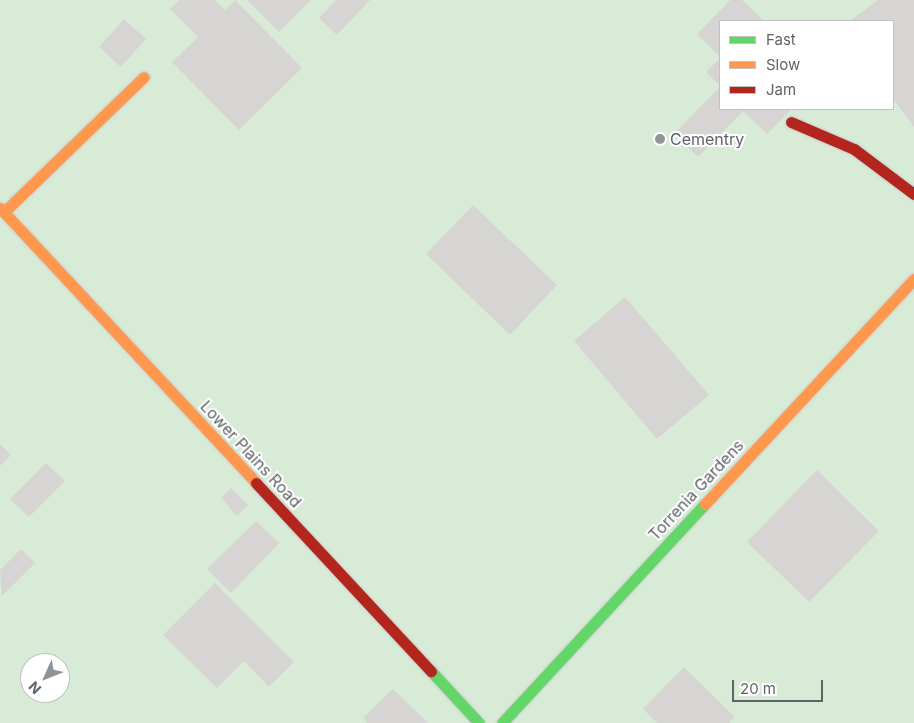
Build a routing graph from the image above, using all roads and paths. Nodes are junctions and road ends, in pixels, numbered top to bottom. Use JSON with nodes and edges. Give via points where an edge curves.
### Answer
{"nodes":[{"id":1,"x":144,"y":77,"type":"dead end"},
{"id":2,"x":792,"y":122,"type":"dead end"},
{"id":3,"x":914,"y":194,"type":"edge"},
{"id":4,"x":2,"y":210,"type":"edge"},
{"id":5,"x":914,"y":279,"type":"edge"},
{"id":6,"x":479,"y":723,"type":"edge"},
{"id":7,"x":502,"y":723,"type":"edge"}],
"edges":[{"from":1,"to":4,"type":"street"},
{"from":2,"to":3,"type":"street","via":[[854,148]]},
{"from":4,"to":6,"type":"street","name":"Lower Plains Road"},
{"from":5,"to":7,"type":"street","name":"Torrenia Gardens"}]}
